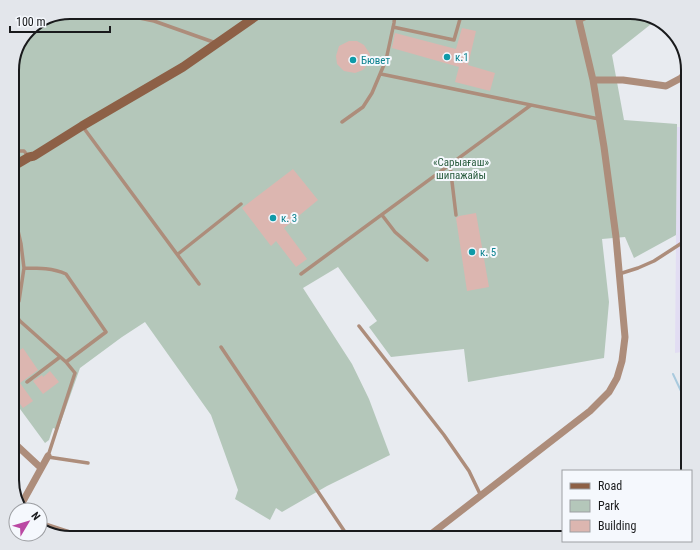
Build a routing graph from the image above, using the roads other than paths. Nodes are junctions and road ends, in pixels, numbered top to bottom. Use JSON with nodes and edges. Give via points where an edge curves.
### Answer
{"nodes":[{"id":1,"x":144,"y":19,"type":"edge"},
{"id":2,"x":252,"y":19,"type":"edge"},
{"id":3,"x":395,"y":19,"type":"edge"},
{"id":4,"x":460,"y":19,"type":"edge"},
{"id":5,"x":584,"y":19,"type":"edge"},
{"id":6,"x":580,"y":21,"type":"joint"},
{"id":7,"x":394,"y":27,"type":"junction"},
{"id":8,"x":217,"y":44,"type":"junction"},
{"id":9,"x":381,"y":74,"type":"junction"},
{"id":10,"x":681,"y":78,"type":"edge"},
{"id":11,"x":593,"y":80,"type":"junction"},
{"id":12,"x":531,"y":105,"type":"junction"},
{"id":13,"x":599,"y":120,"type":"junction"},
{"id":14,"x":342,"y":122,"type":"dead end"},
{"id":15,"x":82,"y":126,"type":"junction"},
{"id":16,"x":19,"y":151,"type":"edge"},
{"id":17,"x":29,"y":157,"type":"junction"},
{"id":18,"x":19,"y":163,"type":"edge"},
{"id":19,"x":450,"y":165,"type":"junction"},
{"id":20,"x":241,"y":204,"type":"dead end"},
{"id":21,"x":382,"y":215,"type":"junction"},
{"id":22,"x":456,"y":215,"type":"dead end"},
{"id":23,"x":19,"y":235,"type":"edge"},
{"id":24,"x":681,"y":244,"type":"edge"},
{"id":25,"x":178,"y":254,"type":"junction"},
{"id":26,"x":427,"y":260,"type":"dead end"},
{"id":27,"x":24,"y":268,"type":"junction"},
{"id":28,"x":301,"y":274,"type":"dead end"},
{"id":29,"x":619,"y":274,"type":"junction"},
{"id":30,"x":199,"y":284,"type":"dead end"},
{"id":31,"x":19,"y":301,"type":"edge"},
{"id":32,"x":19,"y":319,"type":"edge"},
{"id":33,"x":359,"y":326,"type":"dead end"},
{"id":34,"x":220,"y":347,"type":"dead end"},
{"id":35,"x":60,"y":357,"type":"junction"},
{"id":36,"x":66,"y":362,"type":"junction"},
{"id":37,"x":27,"y":382,"type":"dead end"},
{"id":38,"x":19,"y":448,"type":"edge"},
{"id":39,"x":47,"y":456,"type":"junction"},
{"id":40,"x":88,"y":463,"type":"dead end"},
{"id":41,"x":41,"y":468,"type":"junction"},
{"id":42,"x":481,"y":496,"type":"junction"},
{"id":43,"x":23,"y":500,"type":"edge"},
{"id":44,"x":344,"y":531,"type":"edge"},
{"id":45,"x":435,"y":531,"type":"edge"}],
"edges":[{"from":1,"to":8,"type":"lane"},
{"from":2,"to":8,"type":"main road"},
{"from":3,"to":7,"type":"lane"},
{"from":4,"to":7,"type":"lane","via":[[454,40]]},
{"from":5,"to":6,"type":"lane"},
{"from":6,"to":11,"type":"street"},
{"from":7,"to":9,"type":"lane"},
{"from":8,"to":15,"type":"main road","via":[[183,67]]},
{"from":9,"to":12,"type":"lane"},
{"from":9,"to":14,"type":"lane","via":[[363,107]]},
{"from":10,"to":11,"type":"street","via":[[666,86],[623,80]]},
{"from":11,"to":13,"type":"street"},
{"from":12,"to":13,"type":"lane"},
{"from":12,"to":19,"type":"lane"},
{"from":13,"to":29,"type":"street"},
{"from":15,"to":17,"type":"main road"},
{"from":15,"to":25,"type":"lane"},
{"from":16,"to":17,"type":"lane","via":[[24,151]]},
{"from":17,"to":18,"type":"main road"},
{"from":19,"to":21,"type":"lane"},
{"from":19,"to":22,"type":"lane"},
{"from":20,"to":25,"type":"lane"},
{"from":21,"to":26,"type":"lane","via":[[395,232]]},
{"from":21,"to":28,"type":"lane"},
{"from":23,"to":27,"type":"lane"},
{"from":24,"to":29,"type":"lane","via":[[654,261]]},
{"from":25,"to":30,"type":"lane"},
{"from":27,"to":31,"type":"lane"},
{"from":27,"to":36,"type":"lane","via":[[41,268],[66,274],[106,332]]},
{"from":29,"to":42,"type":"street","via":[[625,337],[622,361],[610,392],[590,411]]},
{"from":32,"to":35,"type":"lane"},
{"from":33,"to":42,"type":"lane","via":[[444,435],[469,471]]},
{"from":34,"to":44,"type":"lane"},
{"from":35,"to":36,"type":"lane"},
{"from":35,"to":37,"type":"lane"},
{"from":36,"to":39,"type":"lane","via":[[74,373]]},
{"from":38,"to":41,"type":"street"},
{"from":39,"to":40,"type":"lane"},
{"from":39,"to":41,"type":"street"},
{"from":41,"to":43,"type":"street"},
{"from":42,"to":45,"type":"street"}]}
